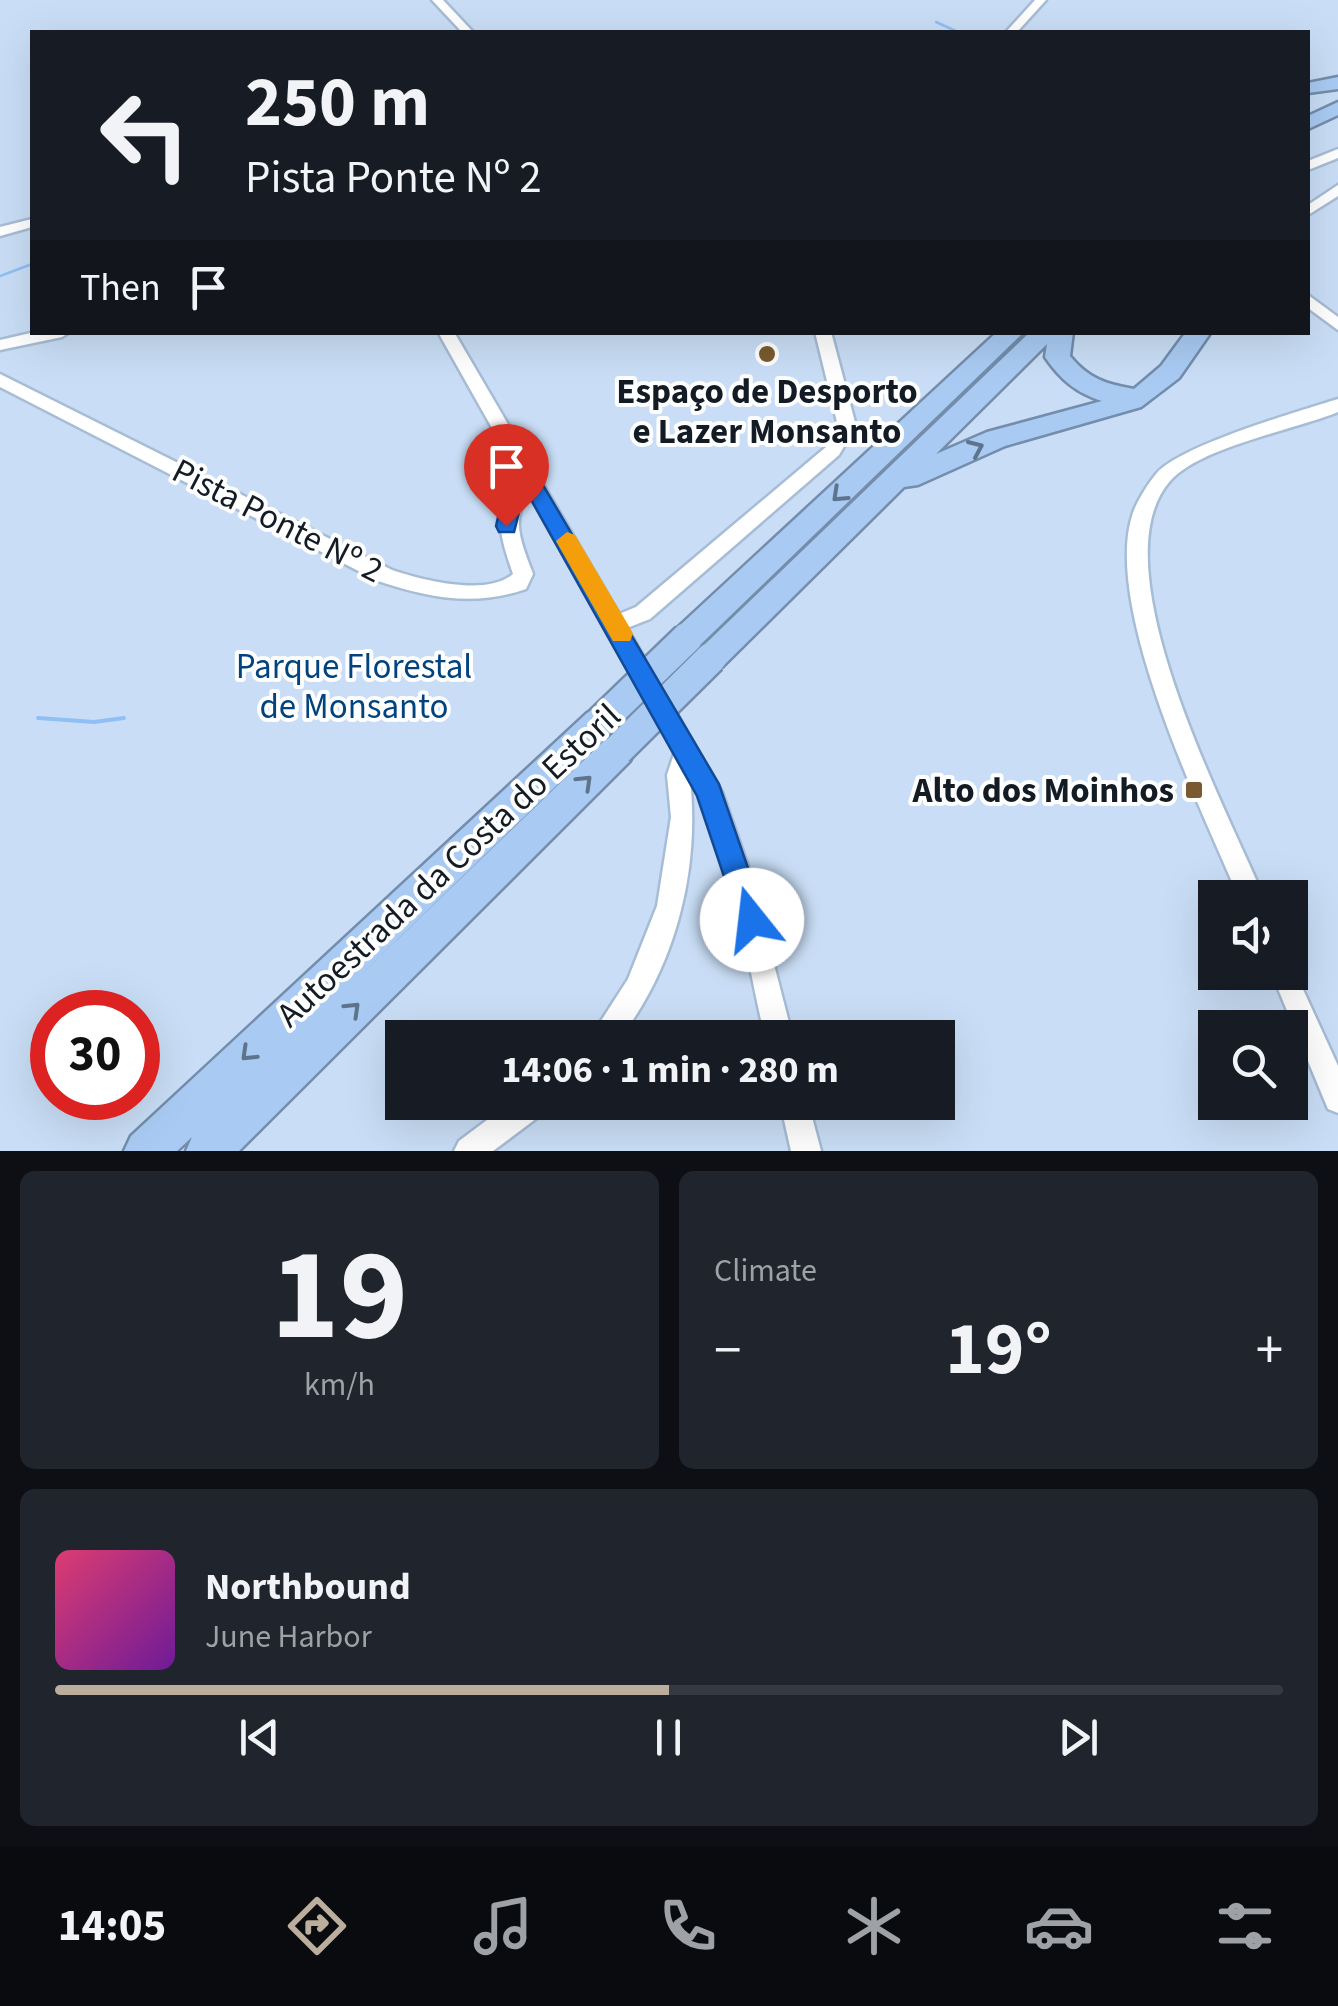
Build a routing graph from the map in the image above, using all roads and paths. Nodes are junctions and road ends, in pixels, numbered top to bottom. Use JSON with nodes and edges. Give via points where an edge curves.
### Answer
{"nodes":[{"id":1,"x":437,"y":0,"type":"edge"},
{"id":2,"x":1042,"y":0,"type":"edge"},
{"id":3,"x":466,"y":30,"type":"edge"},
{"id":4,"x":1013,"y":30,"type":"edge"},
{"id":5,"x":1338,"y":84,"type":"edge"},
{"id":6,"x":1310,"y":88,"type":"edge"},
{"id":7,"x":1338,"y":92,"type":"edge"},
{"id":8,"x":1310,"y":105,"type":"edge"},
{"id":9,"x":1338,"y":108,"type":"edge"},
{"id":10,"x":1310,"y":122,"type":"edge"},
{"id":11,"x":1338,"y":154,"type":"edge"},
{"id":12,"x":1310,"y":165,"type":"edge"},
{"id":13,"x":1338,"y":189,"type":"edge"},
{"id":14,"x":1310,"y":207,"type":"edge"},
{"id":15,"x":30,"y":224,"type":"edge"},
{"id":16,"x":0,"y":232,"type":"edge"},
{"id":17,"x":1310,"y":302,"type":"edge"},
{"id":18,"x":1338,"y":325,"type":"edge"},
{"id":19,"x":48,"y":335,"type":"edge"},
{"id":20,"x":448,"y":335,"type":"edge"},
{"id":21,"x":824,"y":335,"type":"edge"},
{"id":22,"x":1009,"y":335,"type":"edge"},
{"id":23,"x":1043,"y":335,"type":"edge"},
{"id":24,"x":1061,"y":335,"type":"edge"},
{"id":25,"x":1193,"y":335,"type":"edge"},
{"id":26,"x":1193,"y":335,"type":"edge"},
{"id":27,"x":0,"y":345,"type":"edge"},
{"id":28,"x":0,"y":380,"type":"edge"},
{"id":29,"x":1338,"y":404,"type":"edge"},
{"id":30,"x":533,"y":485,"type":"junction"},
{"id":31,"x":887,"y":488,"type":"junction"},
{"id":32,"x":615,"y":624,"type":"junction"},
{"id":33,"x":699,"y":648,"type":"junction"},
{"id":34,"x":608,"y":736,"type":"junction"},
{"id":35,"x":688,"y":751,"type":"junction"},
{"id":36,"x":1244,"y":880,"type":"edge"},
{"id":37,"x":1292,"y":990,"type":"edge"},
{"id":38,"x":618,"y":1020,"type":"edge"},
{"id":39,"x":775,"y":1020,"type":"edge"},
{"id":40,"x":1338,"y":1099,"type":"edge"},
{"id":41,"x":511,"y":1120,"type":"edge"},
{"id":42,"x":798,"y":1120,"type":"edge"},
{"id":43,"x":146,"y":1151,"type":"edge"},
{"id":44,"x":208,"y":1151,"type":"edge"},
{"id":45,"x":469,"y":1151,"type":"edge"},
{"id":46,"x":806,"y":1151,"type":"edge"}],
"edges":[{"from":1,"to":3,"type":"street"},
{"from":2,"to":4,"type":"street"},
{"from":5,"to":6,"type":"highway"},
{"from":7,"to":8,"type":"highway"},
{"from":9,"to":10,"type":"highway"},
{"from":11,"to":12,"type":"street"},
{"from":13,"to":14,"type":"street"},
{"from":15,"to":16,"type":"street"},
{"from":17,"to":18,"type":"street"},
{"from":19,"to":27,"type":"street"},
{"from":20,"to":30,"type":"street"},
{"from":21,"to":32,"type":"street","via":[[847,426],[833,451],[643,613]]},
{"from":22,"to":33,"type":"highway","name":"Autoestrada da Costa do Estoril","one_way":true},
{"from":23,"to":31,"type":"highway","name":"Autoestrada da Costa do Estoril"},
{"from":24,"to":26,"type":"highway","via":[[1057,357],[1069,374],[1109,396],[1132,396],[1164,374]]},
{"from":31,"to":25,"type":"highway","one_way":true,"via":[[996,439],[1132,401],[1168,377]]},
{"from":28,"to":30,"type":"street","name":"Pista Ponte Nº 2","via":[[410,584],[480,592],[518,584],[522,574],[506,526],[508,512]]},
{"from":29,"to":36,"type":"street","via":[[1177,465],[1145,498],[1138,522],[1146,629]]},
{"from":30,"to":32,"type":"street"},
{"from":31,"to":33,"type":"highway","name":"Autoestrada da Costa do Estoril"},
{"from":32,"to":35,"type":"street"},
{"from":33,"to":34,"type":"highway","name":"Autoestrada da Costa do Estoril","bridge":true},
{"from":34,"to":43,"type":"highway","name":"Autoestrada da Costa do Estoril","one_way":true},
{"from":44,"to":34,"type":"highway","name":"Autoestrada da Costa do Estoril","one_way":true},
{"from":35,"to":38,"type":"street","via":[[677,770],[682,820],[670,909],[648,970]]},
{"from":35,"to":39,"type":"street","via":[[738,872]]},
{"from":37,"to":40,"type":"street"},
{"from":41,"to":45,"type":"street"},
{"from":42,"to":46,"type":"street"}]}
